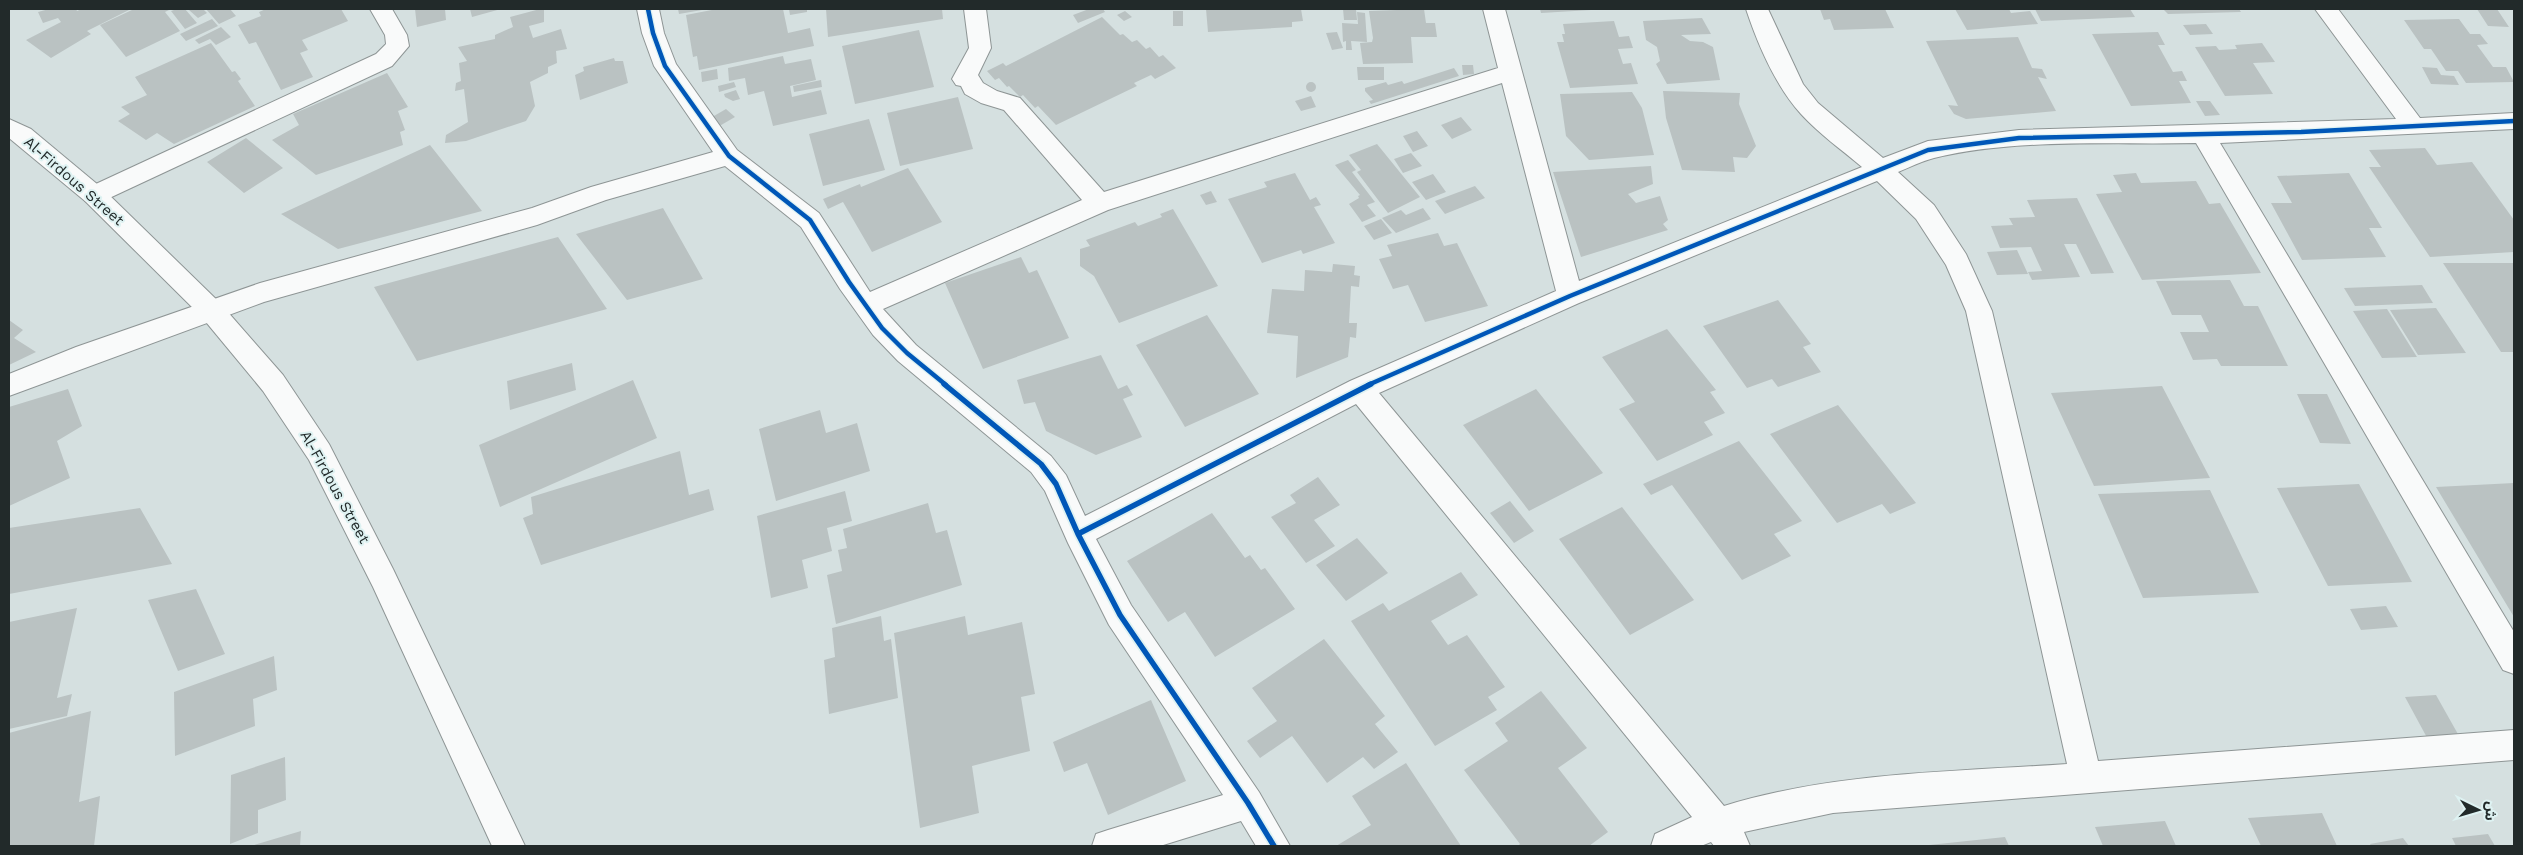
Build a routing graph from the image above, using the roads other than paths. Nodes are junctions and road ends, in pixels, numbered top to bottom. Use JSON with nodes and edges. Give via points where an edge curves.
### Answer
{"nodes":[{"id":1,"x":381,"y":9,"type":"edge"},
{"id":2,"x":648,"y":9,"type":"edge"},
{"id":3,"x":975,"y":9,"type":"edge"},
{"id":4,"x":1494,"y":9,"type":"edge"},
{"id":5,"x":1756,"y":9,"type":"edge"},
{"id":6,"x":2326,"y":9,"type":"edge"},
{"id":7,"x":1510,"y":72,"type":"junction"},
{"id":8,"x":2506,"y":122,"type":"edge"},
{"id":9,"x":2413,"y":125,"type":"junction"},
{"id":10,"x":9,"y":128,"type":"edge"},
{"id":11,"x":2202,"y":135,"type":"junction"},
{"id":12,"x":2514,"y":144,"type":"edge"},
{"id":13,"x":729,"y":156,"type":"junction"},
{"id":14,"x":1880,"y":169,"type":"junction"},
{"id":15,"x":94,"y":195,"type":"junction"},
{"id":16,"x":1100,"y":203,"type":"junction"},
{"id":17,"x":1570,"y":296,"type":"junction"},
{"id":18,"x":866,"y":305,"type":"junction"},
{"id":19,"x":210,"y":309,"type":"junction"},
{"id":20,"x":9,"y":385,"type":"edge"},
{"id":21,"x":1360,"y":389,"type":"junction"},
{"id":22,"x":1078,"y":534,"type":"junction"},
{"id":23,"x":2514,"y":660,"type":"edge"},
{"id":24,"x":2514,"y":745,"type":"edge"},
{"id":25,"x":2086,"y":777,"type":"junction"},
{"id":26,"x":1248,"y":803,"type":"junction"},
{"id":27,"x":1726,"y":835,"type":"edge"},
{"id":28,"x":509,"y":846,"type":"edge"},
{"id":29,"x":1108,"y":846,"type":"edge"},
{"id":30,"x":1274,"y":846,"type":"edge"},
{"id":31,"x":1667,"y":846,"type":"edge"}],
"edges":[{"from":1,"to":15,"type":"street","via":[[396,35],[398,46],[384,60]]},
{"from":2,"to":13,"type":"street","via":[[665,66]]},
{"from":3,"to":16,"type":"street","via":[[980,48],[964,79],[989,97],[1012,104]]},
{"from":4,"to":7,"type":"street"},
{"from":5,"to":14,"type":"street","via":[[1794,89],[1810,109]]},
{"from":6,"to":9,"type":"street"},
{"from":7,"to":16,"type":"street"},
{"from":7,"to":17,"type":"street"},
{"from":8,"to":9,"type":"street"},
{"from":8,"to":12,"type":"street"},
{"from":9,"to":11,"type":"street"},
{"from":10,"to":15,"type":"street","name":"Al-Firdous Street","via":[[23,135]]},
{"from":11,"to":14,"type":"street","via":[[1964,142],[1928,150]]},
{"from":11,"to":23,"type":"street"},
{"from":13,"to":18,"type":"street","via":[[810,220]]},
{"from":13,"to":19,"type":"street","via":[[600,193],[537,216],[308,278]]},
{"from":14,"to":17,"type":"street"},
{"from":14,"to":25,"type":"street","via":[[1925,212],[1957,262],[1979,311]]},
{"from":15,"to":19,"type":"street","name":"Al-Firdous Street"},
{"from":16,"to":18,"type":"street"},
{"from":17,"to":21,"type":"street"},
{"from":18,"to":22,"type":"street","via":[[882,328],[907,353],[1041,464],[1056,484]]},
{"from":19,"to":20,"type":"street"},
{"from":19,"to":28,"type":"street","name":"Al-Firdous Street","via":[[272,383],[319,452],[383,578]]},
{"from":21,"to":22,"type":"street"},
{"from":21,"to":27,"type":"street"},
{"from":22,"to":26,"type":"street","via":[[1120,615]]},
{"from":24,"to":25,"type":"street"},
{"from":25,"to":27,"type":"street","via":[[1833,797],[1790,804]]},
{"from":26,"to":29,"type":"street"},
{"from":26,"to":30,"type":"street"},
{"from":27,"to":31,"type":"street"}]}
